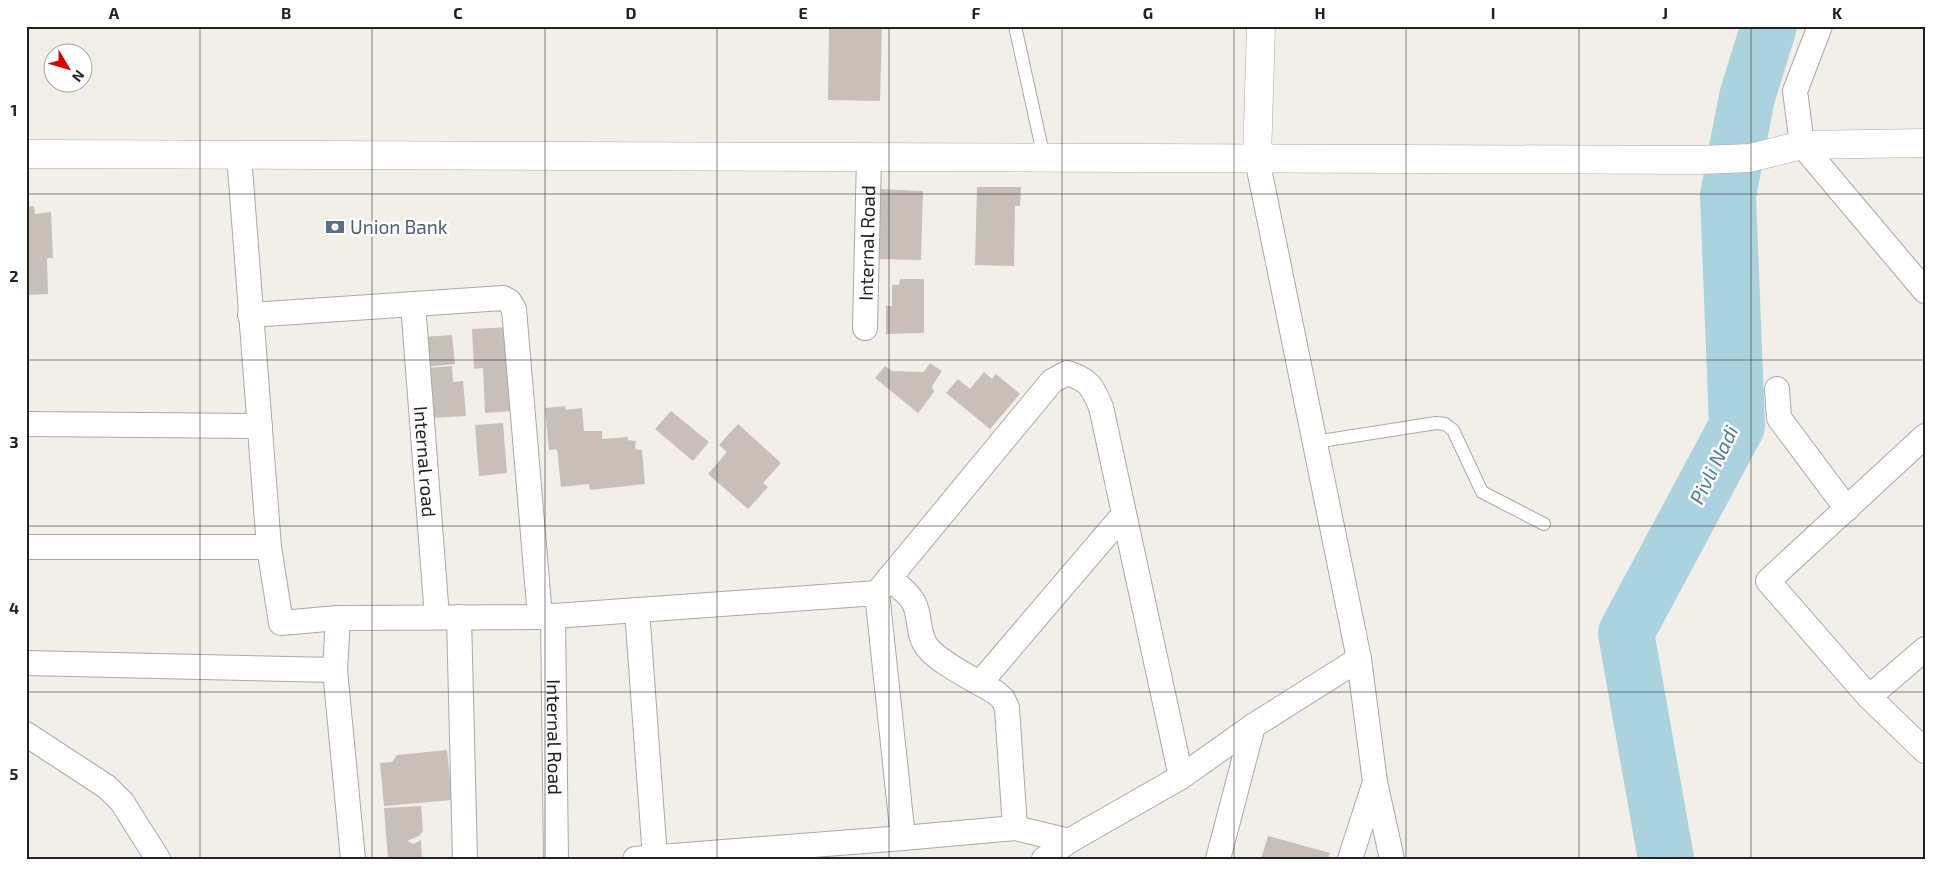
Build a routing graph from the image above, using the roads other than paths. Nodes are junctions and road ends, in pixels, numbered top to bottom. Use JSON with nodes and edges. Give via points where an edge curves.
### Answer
{"nodes":[{"id":1,"x":1015,"y":26,"type":"edge"},
{"id":2,"x":1261,"y":26,"type":"edge"},
{"id":3,"x":1820,"y":26,"type":"edge"},
{"id":4,"x":1925,"y":143,"type":"edge"},
{"id":5,"x":1802,"y":145,"type":"junction"},
{"id":6,"x":26,"y":154,"type":"edge"},
{"id":7,"x":239,"y":155,"type":"junction"},
{"id":8,"x":869,"y":158,"type":"junction"},
{"id":9,"x":1044,"y":158,"type":"junction"},
{"id":10,"x":1257,"y":159,"type":"junction"},
{"id":11,"x":1925,"y":291,"type":"edge"},
{"id":12,"x":413,"y":304,"type":"junction"},
{"id":13,"x":250,"y":315,"type":"junction"},
{"id":14,"x":865,"y":328,"type":"dead end"},
{"id":15,"x":1777,"y":389,"type":"dead end"},
{"id":16,"x":26,"y":424,"type":"edge"},
{"id":17,"x":260,"y":426,"type":"junction"},
{"id":18,"x":1925,"y":436,"type":"edge"},
{"id":19,"x":1315,"y":442,"type":"junction"},
{"id":20,"x":1847,"y":508,"type":"junction"},
{"id":21,"x":1124,"y":514,"type":"junction"},
{"id":22,"x":1544,"y":524,"type":"dead end"},
{"id":23,"x":26,"y":547,"type":"edge"},
{"id":24,"x":269,"y":547,"type":"junction"},
{"id":25,"x":883,"y":586,"type":"junction"},
{"id":26,"x":637,"y":610,"type":"junction"},
{"id":27,"x":547,"y":616,"type":"junction"},
{"id":28,"x":448,"y":617,"type":"junction"},
{"id":29,"x":338,"y":618,"type":"junction"},
{"id":30,"x":1925,"y":649,"type":"edge"},
{"id":31,"x":1360,"y":659,"type":"junction"},
{"id":32,"x":26,"y":663,"type":"edge"},
{"id":33,"x":335,"y":670,"type":"junction"},
{"id":34,"x":980,"y":683,"type":"junction"},
{"id":35,"x":1869,"y":697,"type":"junction"},
{"id":36,"x":1253,"y":726,"type":"junction"},
{"id":37,"x":26,"y":734,"type":"edge"},
{"id":38,"x":1925,"y":751,"type":"edge"},
{"id":39,"x":1181,"y":778,"type":"junction"},
{"id":40,"x":1376,"y":782,"type":"junction"},
{"id":41,"x":1016,"y":828,"type":"junction"},
{"id":42,"x":902,"y":838,"type":"junction"},
{"id":43,"x":1069,"y":841,"type":"junction"},
{"id":44,"x":1216,"y":857,"type":"edge"},
{"id":45,"x":645,"y":858,"type":"edge"},
{"id":46,"x":158,"y":859,"type":"edge"},
{"id":47,"x":353,"y":859,"type":"edge"},
{"id":48,"x":464,"y":859,"type":"edge"},
{"id":49,"x":556,"y":859,"type":"edge"},
{"id":50,"x":1044,"y":859,"type":"edge"},
{"id":51,"x":1350,"y":859,"type":"edge"},
{"id":52,"x":1392,"y":859,"type":"edge"}],
"edges":[{"from":1,"to":9,"type":"lane"},
{"from":2,"to":10,"type":"street"},
{"from":3,"to":5,"type":"street","via":[[1795,90]]},
{"from":4,"to":5,"type":"street"},
{"from":5,"to":10,"type":"street","via":[[1750,158],[1700,160]]},
{"from":5,"to":11,"type":"street"},
{"from":6,"to":7,"type":"street"},
{"from":7,"to":8,"type":"street"},
{"from":7,"to":13,"type":"street"},
{"from":8,"to":9,"type":"street"},
{"from":8,"to":14,"type":"street","name":"Internal Road"},
{"from":9,"to":10,"type":"street"},
{"from":10,"to":19,"type":"street"},
{"from":12,"to":13,"type":"street","name":"Internal Road"},
{"from":12,"to":27,"type":"street","name":"Internal Road","via":[[503,298],[510,301],[514,309]]},
{"from":12,"to":28,"type":"street","name":"Internal road"},
{"from":13,"to":17,"type":"street"},
{"from":15,"to":20,"type":"street","via":[[1779,418]]},
{"from":16,"to":17,"type":"street"},
{"from":17,"to":24,"type":"street"},
{"from":18,"to":20,"type":"street"},
{"from":19,"to":22,"type":"lane","via":[[1445,424],[1453,430],[1482,492]]},
{"from":19,"to":31,"type":"street"},
{"from":20,"to":35,"type":"street","via":[[1768,581]]},
{"from":21,"to":25,"type":"street","via":[[1101,407],[1093,389],[1083,378],[1068,373],[1052,381]]},
{"from":21,"to":34,"type":"street"},
{"from":21,"to":39,"type":"street"},
{"from":23,"to":24,"type":"street"},
{"from":24,"to":29,"type":"street","via":[[281,623]]},
{"from":25,"to":26,"type":"street"},
{"from":25,"to":34,"type":"street","via":[[914,602],[920,633],[936,656]]},
{"from":25,"to":42,"type":"street"},
{"from":26,"to":27,"type":"street"},
{"from":26,"to":45,"type":"street"},
{"from":27,"to":28,"type":"street"},
{"from":27,"to":49,"type":"street","name":"Internal Road"},
{"from":28,"to":29,"type":"street"},
{"from":28,"to":48,"type":"street"},
{"from":29,"to":33,"type":"street"},
{"from":30,"to":35,"type":"street"},
{"from":31,"to":36,"type":"street"},
{"from":31,"to":40,"type":"street"},
{"from":32,"to":33,"type":"street"},
{"from":33,"to":47,"type":"street"},
{"from":34,"to":41,"type":"street","via":[[1003,699],[1007,708]]},
{"from":35,"to":38,"type":"street"},
{"from":36,"to":39,"type":"street"},
{"from":36,"to":44,"type":"street"},
{"from":37,"to":46,"type":"street","via":[[107,786],[122,802]]},
{"from":39,"to":43,"type":"street"},
{"from":40,"to":51,"type":"street"},
{"from":40,"to":52,"type":"street"},
{"from":41,"to":42,"type":"street"},
{"from":41,"to":43,"type":"street"},
{"from":42,"to":45,"type":"street"},
{"from":43,"to":50,"type":"street"}]}
